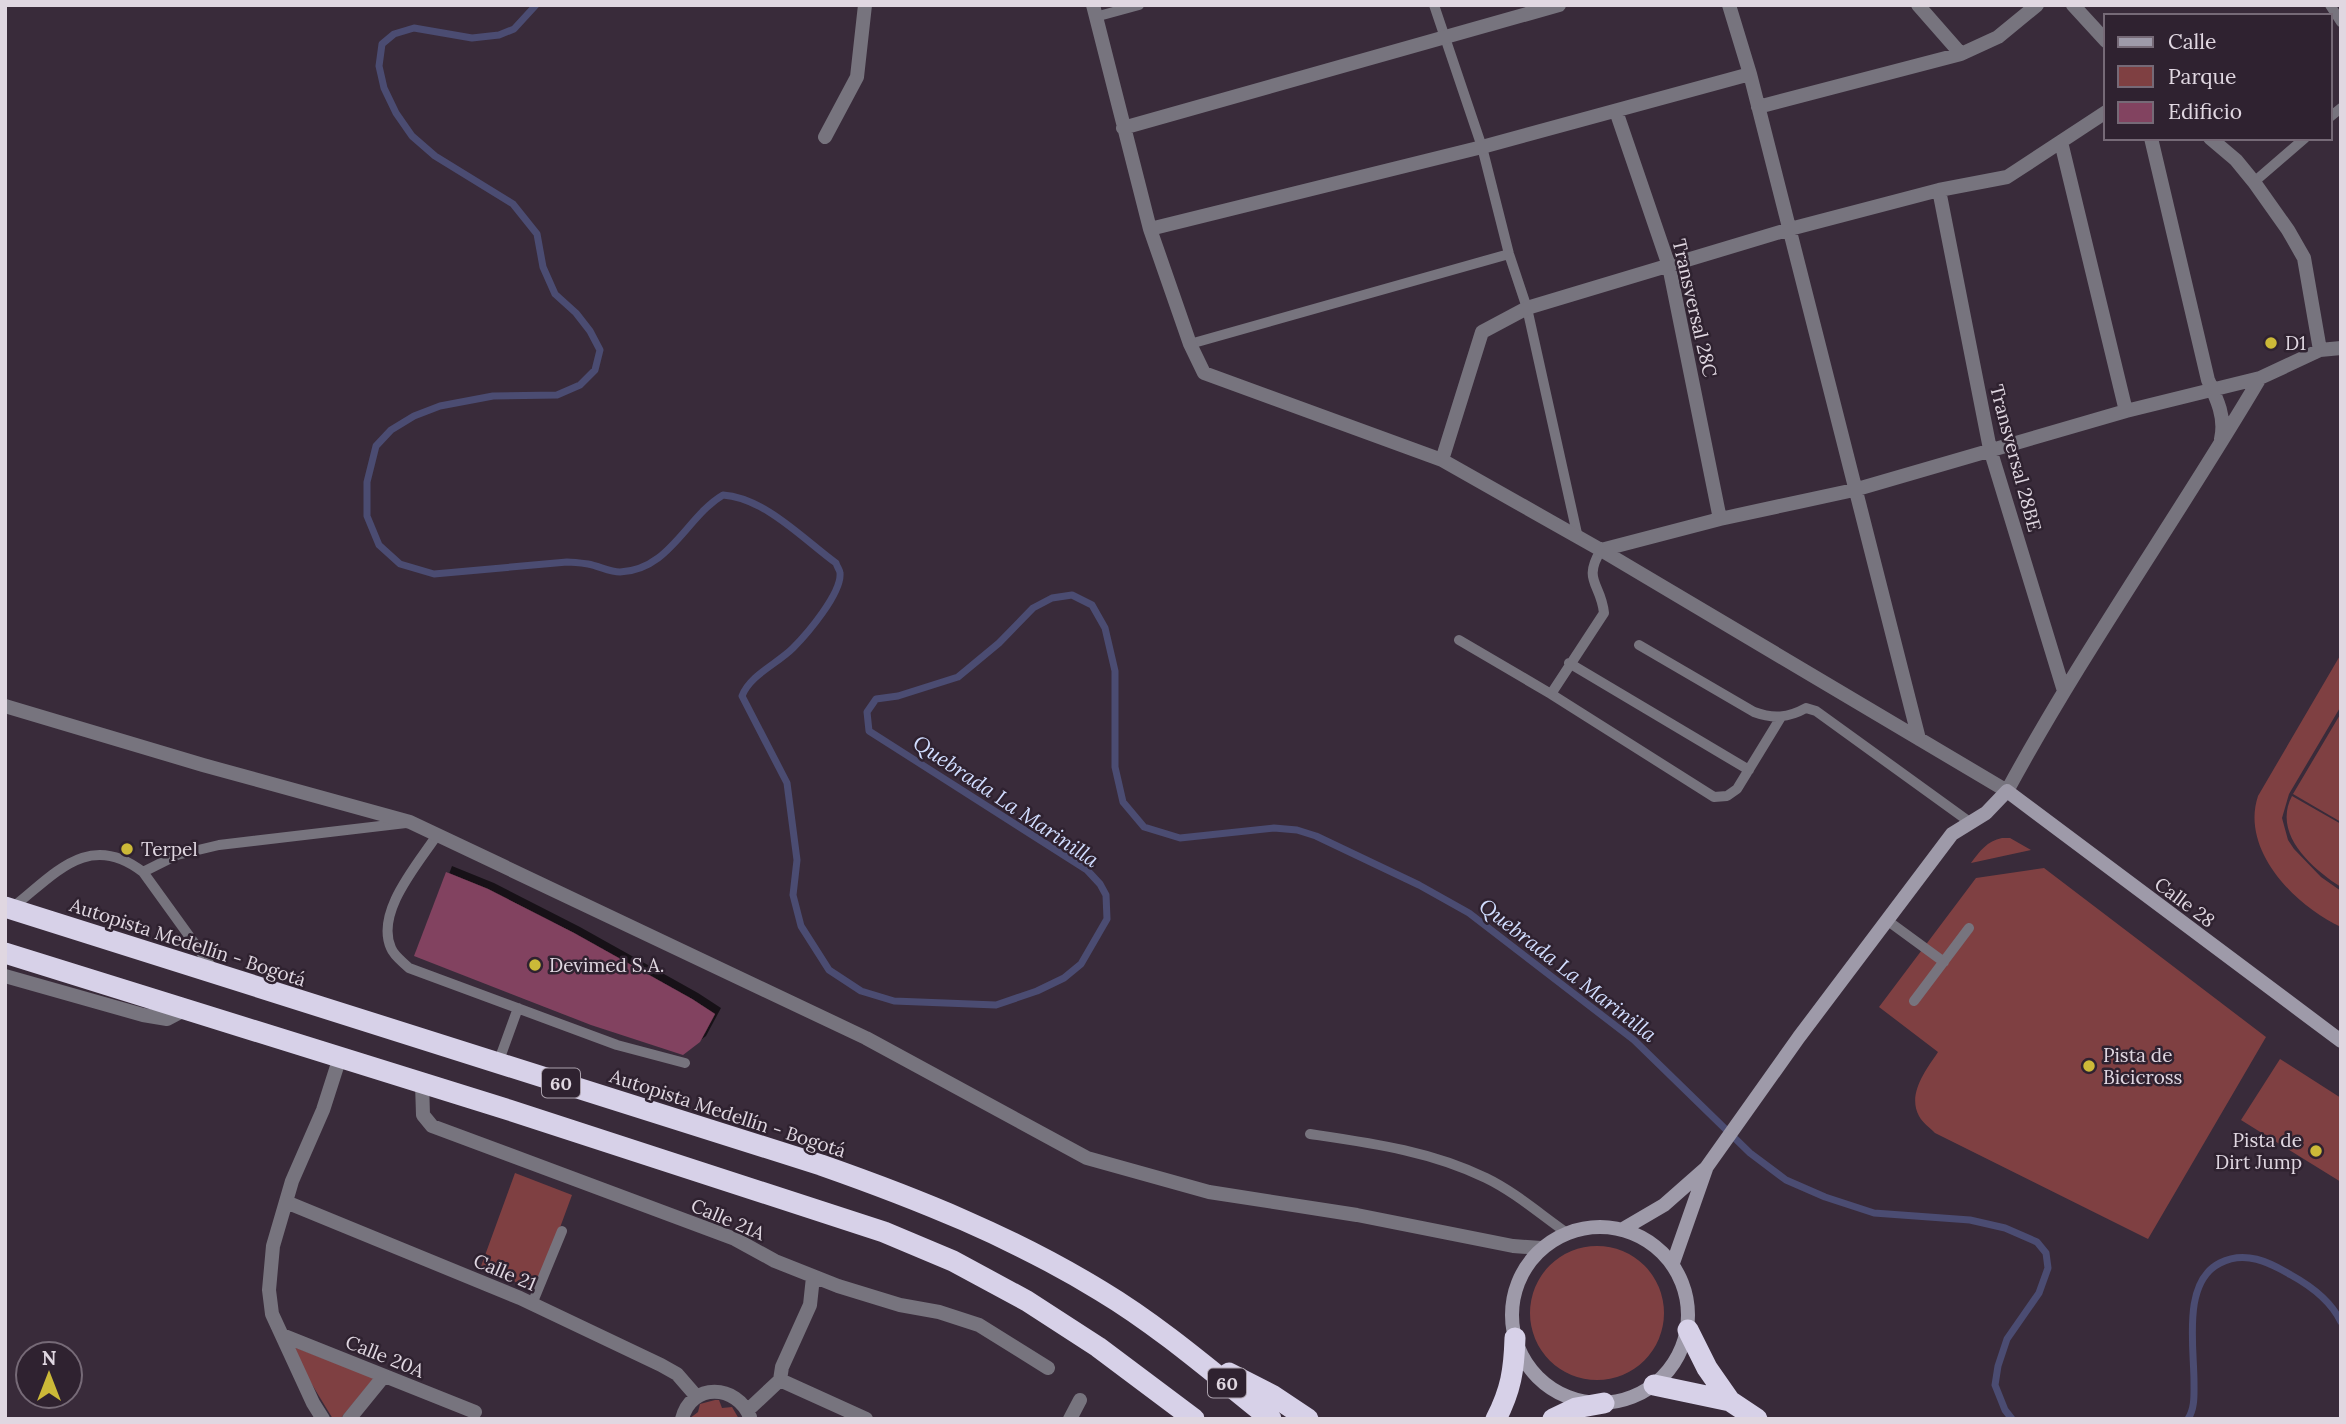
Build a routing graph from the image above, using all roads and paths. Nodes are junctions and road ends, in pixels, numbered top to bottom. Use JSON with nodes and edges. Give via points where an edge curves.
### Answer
{"nodes":[{"id":1,"x":865,"y":5,"type":"edge"},
{"id":2,"x":1139,"y":5,"type":"edge"},
{"id":3,"x":1434,"y":5,"type":"edge"},
{"id":4,"x":1559,"y":5,"type":"edge"},
{"id":5,"x":1729,"y":5,"type":"edge"},
{"id":6,"x":1918,"y":5,"type":"edge"},
{"id":7,"x":2036,"y":5,"type":"edge"},
{"id":8,"x":2073,"y":5,"type":"edge"},
{"id":9,"x":2330,"y":5,"type":"edge"},
{"id":10,"x":1094,"y":11,"type":"edge"},
{"id":11,"x":2341,"y":22,"type":"edge"},
{"id":12,"x":1444,"y":37,"type":"junction"},
{"id":13,"x":2104,"y":39,"type":"edge"},
{"id":14,"x":1961,"y":54,"type":"junction"},
{"id":15,"x":1750,"y":74,"type":"junction"},
{"id":16,"x":1758,"y":107,"type":"junction"},
{"id":17,"x":1616,"y":111,"type":"junction"},
{"id":18,"x":2104,"y":113,"type":"edge"},
{"id":19,"x":1123,"y":128,"type":"junction"},
{"id":20,"x":825,"y":137,"type":"dead end"},
{"id":21,"x":2151,"y":140,"type":"edge"},
{"id":22,"x":2212,"y":140,"type":"edge"},
{"id":23,"x":2303,"y":140,"type":"edge"},
{"id":24,"x":2061,"y":142,"type":"junction"},
{"id":25,"x":1482,"y":147,"type":"junction"},
{"id":26,"x":2254,"y":182,"type":"junction"},
{"id":27,"x":1939,"y":190,"type":"junction"},
{"id":28,"x":1150,"y":229,"type":"junction"},
{"id":29,"x":1790,"y":229,"type":"junction"},
{"id":30,"x":1509,"y":254,"type":"junction"},
{"id":31,"x":1669,"y":266,"type":"junction"},
{"id":32,"x":1527,"y":308,"type":"junction"},
{"id":33,"x":1190,"y":344,"type":"junction"},
{"id":34,"x":2341,"y":348,"type":"edge"},
{"id":35,"x":2320,"y":350,"type":"junction"},
{"id":36,"x":2260,"y":378,"type":"junction"},
{"id":37,"x":2213,"y":390,"type":"junction"},
{"id":38,"x":2126,"y":411,"type":"junction"},
{"id":39,"x":2219,"y":448,"type":"junction"},
{"id":40,"x":1990,"y":449,"type":"junction"},
{"id":41,"x":1441,"y":460,"type":"junction"},
{"id":42,"x":1854,"y":490,"type":"junction"},
{"id":43,"x":1720,"y":519,"type":"junction"},
{"id":44,"x":1578,"y":538,"type":"junction"},
{"id":45,"x":1601,"y":550,"type":"junction"},
{"id":46,"x":1459,"y":640,"type":"dead end"},
{"id":47,"x":1639,"y":645,"type":"dead end"},
{"id":48,"x":1569,"y":663,"type":"junction"},
{"id":49,"x":2064,"y":691,"type":"junction"},
{"id":50,"x":1551,"y":694,"type":"junction"},
{"id":51,"x":5,"y":706,"type":"edge"},
{"id":52,"x":1781,"y":717,"type":"junction"},
{"id":53,"x":1919,"y":739,"type":"junction"},
{"id":54,"x":1749,"y":770,"type":"junction"},
{"id":55,"x":2007,"y":792,"type":"junction"},
{"id":56,"x":410,"y":822,"type":"junction"},
{"id":57,"x":1971,"y":823,"type":"junction"},
{"id":58,"x":437,"y":835,"type":"junction"},
{"id":59,"x":143,"y":872,"type":"junction"},
{"id":60,"x":8,"y":908,"type":"edge"},
{"id":61,"x":1888,"y":922,"type":"junction"},
{"id":62,"x":1969,"y":928,"type":"dead end"},
{"id":63,"x":5,"y":953,"type":"edge"},
{"id":64,"x":1944,"y":962,"type":"junction"},
{"id":65,"x":218,"y":975,"type":"junction"},
{"id":66,"x":5,"y":976,"type":"edge"},
{"id":67,"x":1914,"y":1001,"type":"dead end"},
{"id":68,"x":186,"y":1009,"type":"junction"},
{"id":69,"x":519,"y":1009,"type":"junction"},
{"id":70,"x":2341,"y":1041,"type":"edge"},
{"id":71,"x":340,"y":1057,"type":"junction"},
{"id":72,"x":498,"y":1063,"type":"junction"},
{"id":73,"x":685,"y":1063,"type":"dead end"},
{"id":74,"x":422,"y":1083,"type":"junction"},
{"id":75,"x":1310,"y":1135,"type":"dead end"},
{"id":76,"x":1706,"y":1168,"type":"junction"},
{"id":77,"x":286,"y":1202,"type":"junction"},
{"id":78,"x":1623,"y":1229,"type":"junction"},
{"id":79,"x":562,"y":1231,"type":"dead end"},
{"id":80,"x":1567,"y":1233,"type":"junction"},
{"id":81,"x":1541,"y":1248,"type":"junction"},
{"id":82,"x":1673,"y":1263,"type":"junction"},
{"id":83,"x":813,"y":1277,"type":"junction"},
{"id":84,"x":532,"y":1304,"type":"junction"},
{"id":85,"x":1688,"y":1330,"type":"junction"},
{"id":86,"x":282,"y":1335,"type":"junction"},
{"id":87,"x":1515,"y":1338,"type":"junction"},
{"id":88,"x":1182,"y":1348,"type":"junction"},
{"id":89,"x":1048,"y":1368,"type":"dead end"},
{"id":90,"x":384,"y":1376,"type":"junction"},
{"id":91,"x":780,"y":1380,"type":"junction"},
{"id":92,"x":1654,"y":1385,"type":"junction"},
{"id":93,"x":697,"y":1397,"type":"junction"},
{"id":94,"x":1080,"y":1399,"type":"dead end"},
{"id":95,"x":1730,"y":1401,"type":"junction"},
{"id":96,"x":1604,"y":1403,"type":"junction"},
{"id":97,"x":475,"y":1412,"type":"dead end"},
{"id":98,"x":749,"y":1415,"type":"edge"},
{"id":99,"x":323,"y":1419,"type":"edge"},
{"id":100,"x":349,"y":1419,"type":"edge"},
{"id":101,"x":682,"y":1419,"type":"edge"},
{"id":102,"x":866,"y":1419,"type":"edge"},
{"id":103,"x":1070,"y":1419,"type":"edge"},
{"id":104,"x":1194,"y":1419,"type":"edge"},
{"id":105,"x":1271,"y":1419,"type":"edge"},
{"id":106,"x":1308,"y":1419,"type":"edge"},
{"id":107,"x":1496,"y":1419,"type":"edge"},
{"id":108,"x":1553,"y":1419,"type":"edge"},
{"id":109,"x":1757,"y":1419,"type":"edge"}],
"edges":[{"from":1,"to":20,"type":"street","via":[[857,78]]},
{"from":2,"to":10,"type":"lane"},
{"from":3,"to":12,"type":"lane"},
{"from":4,"to":12,"type":"street"},
{"from":5,"to":15,"type":"street"},
{"from":6,"to":14,"type":"street"},
{"from":7,"to":14,"type":"street","via":[[1998,37]]},
{"from":8,"to":13,"type":"street"},
{"from":9,"to":11,"type":"lane"},
{"from":10,"to":19,"type":"street"},
{"from":12,"to":19,"type":"street"},
{"from":12,"to":25,"type":"lane"},
{"from":14,"to":16,"type":"street"},
{"from":15,"to":16,"type":"street"},
{"from":15,"to":17,"type":"street"},
{"from":16,"to":29,"type":"street"},
{"from":17,"to":25,"type":"street"},
{"from":17,"to":31,"type":"street","name":"Transversal 28C"},
{"from":18,"to":24,"type":"street"},
{"from":19,"to":28,"type":"street"},
{"from":21,"to":37,"type":"street"},
{"from":22,"to":26,"type":"street"},
{"from":23,"to":26,"type":"lane"},
{"from":24,"to":27,"type":"street","via":[[2007,177]]},
{"from":24,"to":38,"type":"street"},
{"from":25,"to":28,"type":"street"},
{"from":25,"to":30,"type":"lane"},
{"from":26,"to":35,"type":"street","via":[[2304,258]]},
{"from":27,"to":29,"type":"street"},
{"from":27,"to":40,"type":"street","name":"Transversal 28BE"},
{"from":28,"to":33,"type":"street"},
{"from":29,"to":31,"type":"street"},
{"from":29,"to":42,"type":"street"},
{"from":30,"to":32,"type":"lane"},
{"from":30,"to":33,"type":"lane"},
{"from":31,"to":32,"type":"street"},
{"from":31,"to":43,"type":"street","name":"Transversal 28C"},
{"from":32,"to":41,"type":"street","via":[[1482,332]]},
{"from":32,"to":44,"type":"lane"},
{"from":33,"to":41,"type":"street","via":[[1204,373]]},
{"from":34,"to":35,"type":"street"},
{"from":35,"to":36,"type":"street"},
{"from":36,"to":37,"type":"street"},
{"from":36,"to":39,"type":"street"},
{"from":37,"to":38,"type":"street"},
{"from":37,"to":39,"type":"street","via":[[2223,428]]},
{"from":38,"to":40,"type":"street"},
{"from":39,"to":49,"type":"street"},
{"from":40,"to":42,"type":"street"},
{"from":40,"to":49,"type":"street","name":"Transversal 28BE"},
{"from":41,"to":44,"type":"street"},
{"from":42,"to":43,"type":"street"},
{"from":42,"to":53,"type":"street"},
{"from":43,"to":45,"type":"street"},
{"from":44,"to":45,"type":"street"},
{"from":45,"to":48,"type":"lane","via":[[1591,573],[1604,613]]},
{"from":45,"to":53,"type":"street"},
{"from":46,"to":50,"type":"lane"},
{"from":47,"to":52,"type":"lane","via":[[1754,712]]},
{"from":48,"to":50,"type":"lane"},
{"from":48,"to":54,"type":"lane"},
{"from":49,"to":55,"type":"street"},
{"from":50,"to":54,"type":"lane","via":[[1714,797],[1737,789]]},
{"from":51,"to":56,"type":"street"},
{"from":52,"to":54,"type":"lane"},
{"from":52,"to":57,"type":"lane","via":[[1806,708],[1816,711]]},
{"from":53,"to":55,"type":"street"},
{"from":55,"to":57,"type":"main road"},
{"from":55,"to":70,"type":"main road","name":"Calle 28"},
{"from":56,"to":58,"type":"street"},
{"from":56,"to":59,"type":"lane","via":[[219,845],[177,855]]},
{"from":57,"to":61,"type":"main road","via":[[1952,834]]},
{"from":58,"to":69,"type":"lane","via":[[390,909],[392,951],[409,968]]},
{"from":58,"to":81,"type":"street","via":[[866,1038],[1087,1158],[1209,1192]]},
{"from":59,"to":60,"type":"lane","via":[[120,859],[87,855]]},
{"from":59,"to":65,"type":"lane"},
{"from":60,"to":65,"type":"highway","name":"Autopista Medellín - Bogotá","number":"60"},
{"from":61,"to":64,"type":"lane"},
{"from":61,"to":76,"type":"main road"},
{"from":62,"to":64,"type":"lane"},
{"from":63,"to":68,"type":"highway","number":"60"},
{"from":64,"to":67,"type":"lane"},
{"from":65,"to":72,"type":"highway","name":"Autopista Medellín - Bogotá","number":"60"},
{"from":66,"to":68,"type":"street","via":[[143,1015],[167,1019]]},
{"from":68,"to":71,"type":"highway","number":"60"},
{"from":69,"to":72,"type":"lane"},
{"from":69,"to":73,"type":"lane","via":[[617,1045]]},
{"from":71,"to":74,"type":"highway","number":"60"},
{"from":71,"to":77,"type":"street"},
{"from":72,"to":88,"type":"highway","name":"Autopista Medellín - Bogotá","number":"60","via":[[821,1165],[963,1218],[1104,1292]]},
{"from":74,"to":83,"type":"street","name":"Calle 21A","via":[[423,1115],[432,1126],[735,1239]]},
{"from":74,"to":104,"type":"highway","number":"60","via":[[884,1232],[953,1261],[1098,1347]]},
{"from":75,"to":80,"type":"lane","via":[[1438,1157],[1489,1179]]},
{"from":76,"to":78,"type":"main road","via":[[1664,1205]]},
{"from":76,"to":82,"type":"main road"},
{"from":77,"to":84,"type":"street","name":"Calle 21"},
{"from":77,"to":86,"type":"street","via":[[273,1245],[269,1290],[272,1314]]},
{"from":78,"to":80,"type":"main road","via":[[1594,1226]]},
{"from":78,"to":82,"type":"main road","via":[[1642,1236]]},
{"from":79,"to":84,"type":"lane"},
{"from":80,"to":81,"type":"main road"},
{"from":81,"to":87,"type":"main road","via":[[1525,1267],[1515,1290],[1511,1314]]},
{"from":82,"to":85,"type":"main road","via":[[1684,1284]]},
{"from":83,"to":89,"type":"street","name":"Calle 21A","via":[[979,1325]]},
{"from":83,"to":91,"type":"street","via":[[810,1305]]},
{"from":84,"to":93,"type":"street","name":"Calle 21","via":[[677,1374]]},
{"from":85,"to":92,"type":"main road","via":[[1682,1351]]},
{"from":85,"to":95,"type":"highway"},
{"from":86,"to":90,"type":"street","name":"Calle 20A"},
{"from":86,"to":99,"type":"street"},
{"from":87,"to":96,"type":"main road","via":[[1524,1360],[1557,1392]]},
{"from":87,"to":107,"type":"highway","via":[[1514,1370]]},
{"from":88,"to":105,"type":"highway","name":"Autopista Medellín - Bogotá","number":"60"},
{"from":88,"to":106,"type":"highway"},
{"from":90,"to":97,"type":"street","name":"Calle 20A"},
{"from":90,"to":100,"type":"street"},
{"from":91,"to":98,"type":"street"},
{"from":91,"to":102,"type":"street"},
{"from":92,"to":95,"type":"highway"},
{"from":92,"to":96,"type":"main road","via":[[1631,1398]]},
{"from":93,"to":98,"type":"street","via":[[725,1393],[742,1402]]},
{"from":93,"to":101,"type":"street"},
{"from":94,"to":103,"type":"street"},
{"from":95,"to":109,"type":"highway"},
{"from":96,"to":108,"type":"highway","via":[[1576,1408]]}]}
